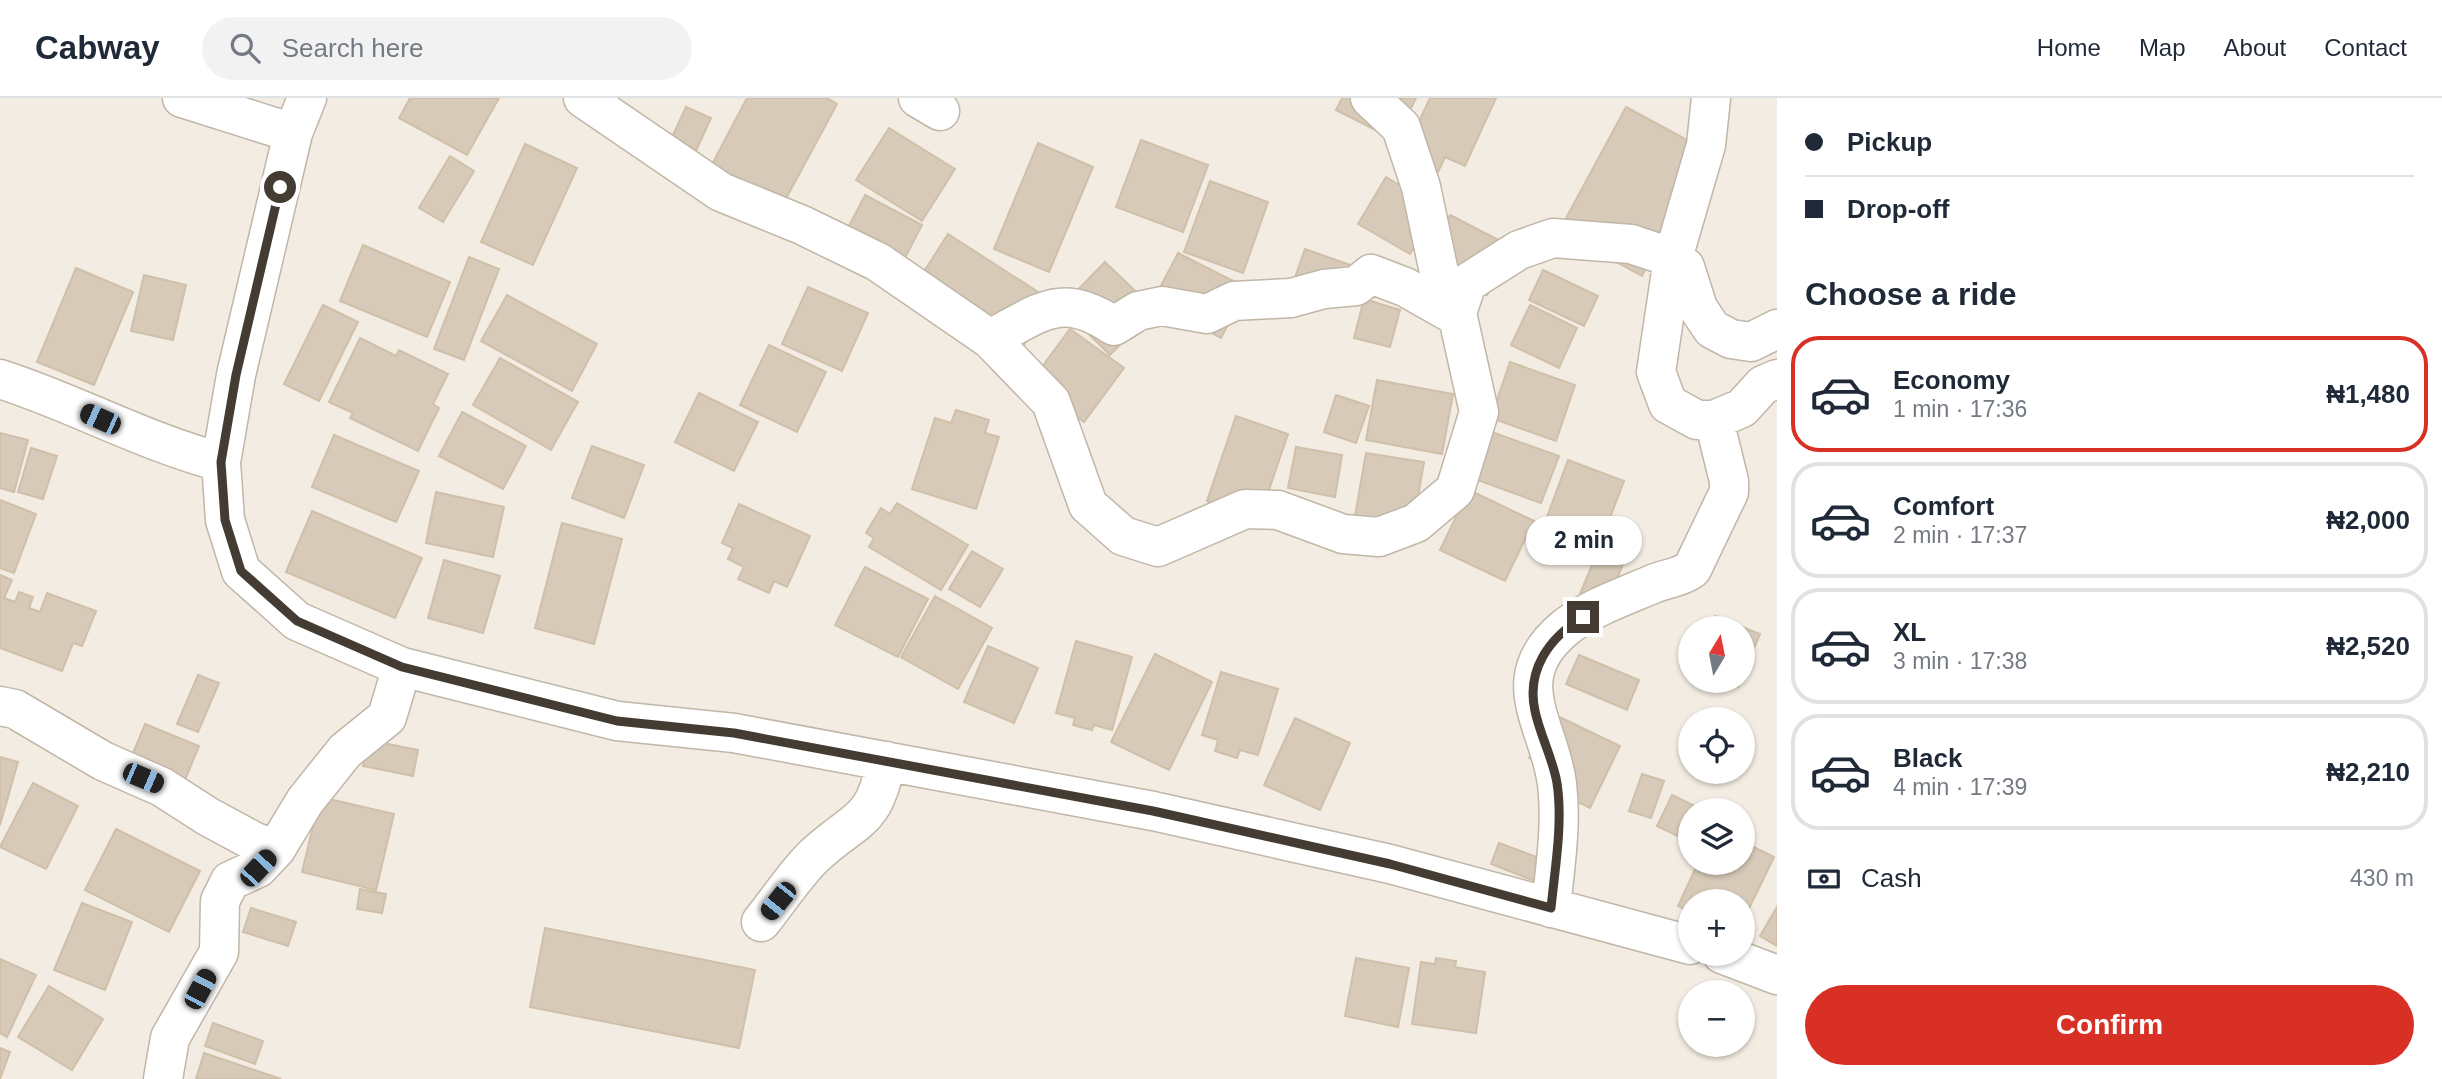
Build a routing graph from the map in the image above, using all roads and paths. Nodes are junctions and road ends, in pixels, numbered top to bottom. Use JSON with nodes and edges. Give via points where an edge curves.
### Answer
{"nodes":[{"id":1,"x":182,"y":98,"type":"edge"},
{"id":2,"x":307,"y":98,"type":"edge"},
{"id":3,"x":583,"y":98,"type":"edge"},
{"id":4,"x":1370,"y":98,"type":"edge"},
{"id":5,"x":1711,"y":98,"type":"edge"},
{"id":6,"x":293,"y":133,"type":"junction"},
{"id":7,"x":1672,"y":258,"type":"junction"},
{"id":8,"x":1458,"y":315,"type":"junction"},
{"id":9,"x":1777,"y":329,"type":"edge"},
{"id":10,"x":990,"y":339,"type":"junction"},
{"id":11,"x":0,"y":379,"type":"edge"},
{"id":12,"x":1777,"y":379,"type":"edge"},
{"id":13,"x":1714,"y":420,"type":"junction"},
{"id":14,"x":221,"y":462,"type":"junction"},
{"id":15,"x":402,"y":667,"type":"junction"},
{"id":16,"x":0,"y":706,"type":"edge"},
{"id":17,"x":886,"y":761,"type":"junction"},
{"id":18,"x":276,"y":849,"type":"junction"},
{"id":19,"x":1551,"y":908,"type":"junction"},
{"id":20,"x":761,"y":922,"type":"dead end"},
{"id":21,"x":1678,"y":942,"type":"edge"},
{"id":22,"x":1753,"y":966,"type":"edge"},
{"id":23,"x":1777,"y":975,"type":"edge"},
{"id":24,"x":163,"y":1079,"type":"edge"}],
"edges":[{"from":1,"to":6,"type":"street"},
{"from":2,"to":6,"type":"street"},
{"from":3,"to":10,"type":"street","via":[[721,192],[878,262]]},
{"from":4,"to":8,"type":"street","via":[[1401,127],[1421,187],[1440,277]]},
{"from":5,"to":7,"type":"street","via":[[1706,145]]},
{"from":6,"to":14,"type":"street","via":[[236,375]]},
{"from":7,"to":8,"type":"street","via":[[1631,244],[1553,238],[1519,250],[1467,283]]},
{"from":7,"to":9,"type":"street","via":[[1685,267],[1698,308],[1712,329],[1751,342]]},
{"from":7,"to":13,"type":"street","via":[[1656,373],[1668,404],[1697,420]]},
{"from":8,"to":10,"type":"street","via":[[1371,274],[1356,286],[1234,302],[1207,314],[1150,308],[1114,326],[1097,314],[1069,305],[1042,312]]},
{"from":8,"to":10,"type":"street","via":[[1479,412],[1455,490],[1416,523],[1379,537],[1343,534],[1278,510],[1245,509],[1158,547],[1123,536],[1088,505],[1051,402]]},
{"from":11,"to":14,"type":"street","via":[[37,390],[176,450]]},
{"from":12,"to":13,"type":"street","via":[[1763,385],[1742,408]]},
{"from":13,"to":19,"type":"street","via":[[1729,492],[1692,569],[1566,627],[1534,671],[1534,709],[1557,783]]},
{"from":14,"to":15,"type":"street","via":[[225,520],[241,571],[297,621]]},
{"from":15,"to":17,"type":"street","via":[[617,721],[734,733]]},
{"from":15,"to":18,"type":"street","via":[[387,717],[345,751],[305,801]]},
{"from":16,"to":18,"type":"street","via":[[15,709],[103,761],[162,787],[219,823]]},
{"from":17,"to":19,"type":"street","via":[[1153,811],[1390,864]]},
{"from":17,"to":20,"type":"street","via":[[881,790],[870,812],[812,858]]},
{"from":18,"to":24,"type":"street","via":[[258,868],[230,881],[220,901],[219,952],[170,1038]]},
{"from":19,"to":21,"type":"street"},
{"from":22,"to":23,"type":"street"}]}
